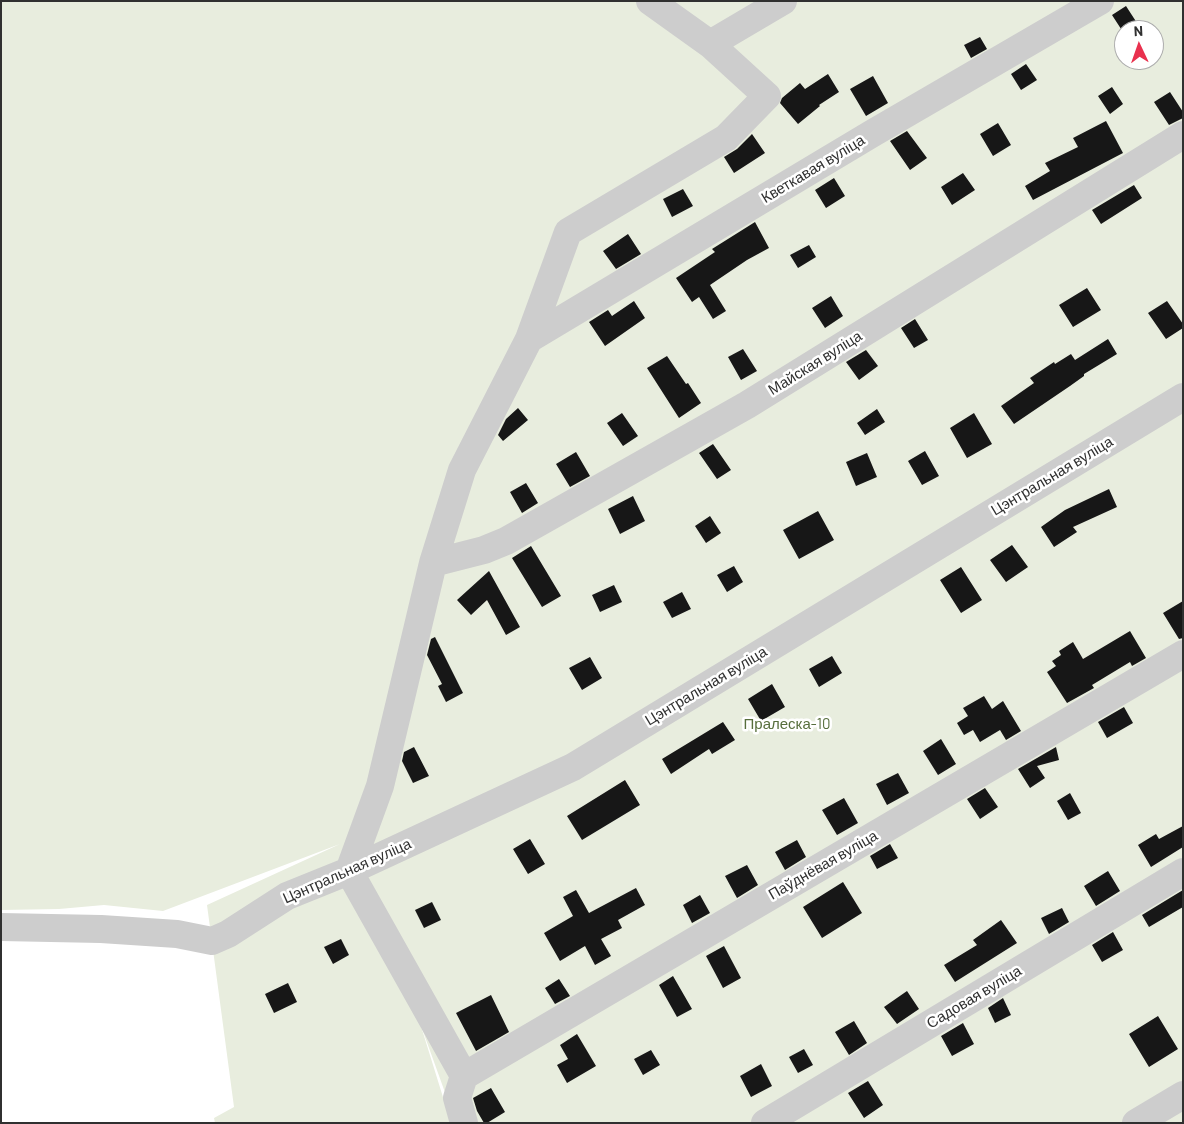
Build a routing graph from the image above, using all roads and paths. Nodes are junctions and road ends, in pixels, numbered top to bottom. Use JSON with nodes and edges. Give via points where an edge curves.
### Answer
{"nodes":[{"id":1,"x":650,"y":1,"type":"edge"},
{"id":2,"x":783,"y":1,"type":"edge"},
{"id":3,"x":1100,"y":1,"type":"edge"},
{"id":4,"x":710,"y":44,"type":"junction"},
{"id":5,"x":1183,"y":135,"type":"edge"},
{"id":6,"x":529,"y":339,"type":"junction"},
{"id":7,"x":1183,"y":397,"type":"edge"},
{"id":8,"x":433,"y":563,"type":"junction"},
{"id":9,"x":1183,"y":654,"type":"edge"},
{"id":10,"x":349,"y":871,"type":"junction"},
{"id":11,"x":1183,"y":872,"type":"edge"},
{"id":12,"x":1,"y":927,"type":"edge"},
{"id":13,"x":464,"y":1076,"type":"junction"},
{"id":14,"x":1183,"y":1095,"type":"edge"},
{"id":15,"x":464,"y":1123,"type":"edge"},
{"id":16,"x":765,"y":1123,"type":"edge"},
{"id":17,"x":1136,"y":1123,"type":"edge"}],
"edges":[{"from":1,"to":4,"type":"street"},
{"from":2,"to":4,"type":"street"},
{"from":3,"to":6,"type":"street","name":"Кветкавая вуліца"},
{"from":4,"to":6,"type":"street","via":[[767,96],[726,138],[568,232]]},
{"from":5,"to":8,"type":"street","name":"Майская вуліца","via":[[747,405],[506,541]]},
{"from":6,"to":8,"type":"street","via":[[462,470]]},
{"from":7,"to":10,"type":"street","name":"Цэнтральная вуліца","via":[[573,767]]},
{"from":8,"to":10,"type":"street","via":[[380,786]]},
{"from":9,"to":13,"type":"street","name":"Паўднёвая вуліца"},
{"from":10,"to":12,"type":"street","name":"Цэнтральная вуліца","via":[[287,896],[212,941],[177,934]]},
{"from":10,"to":13,"type":"street"},
{"from":11,"to":16,"type":"street","name":"Садовая вуліца"},
{"from":13,"to":15,"type":"street","via":[[457,1098]]},
{"from":14,"to":17,"type":"street"}]}
